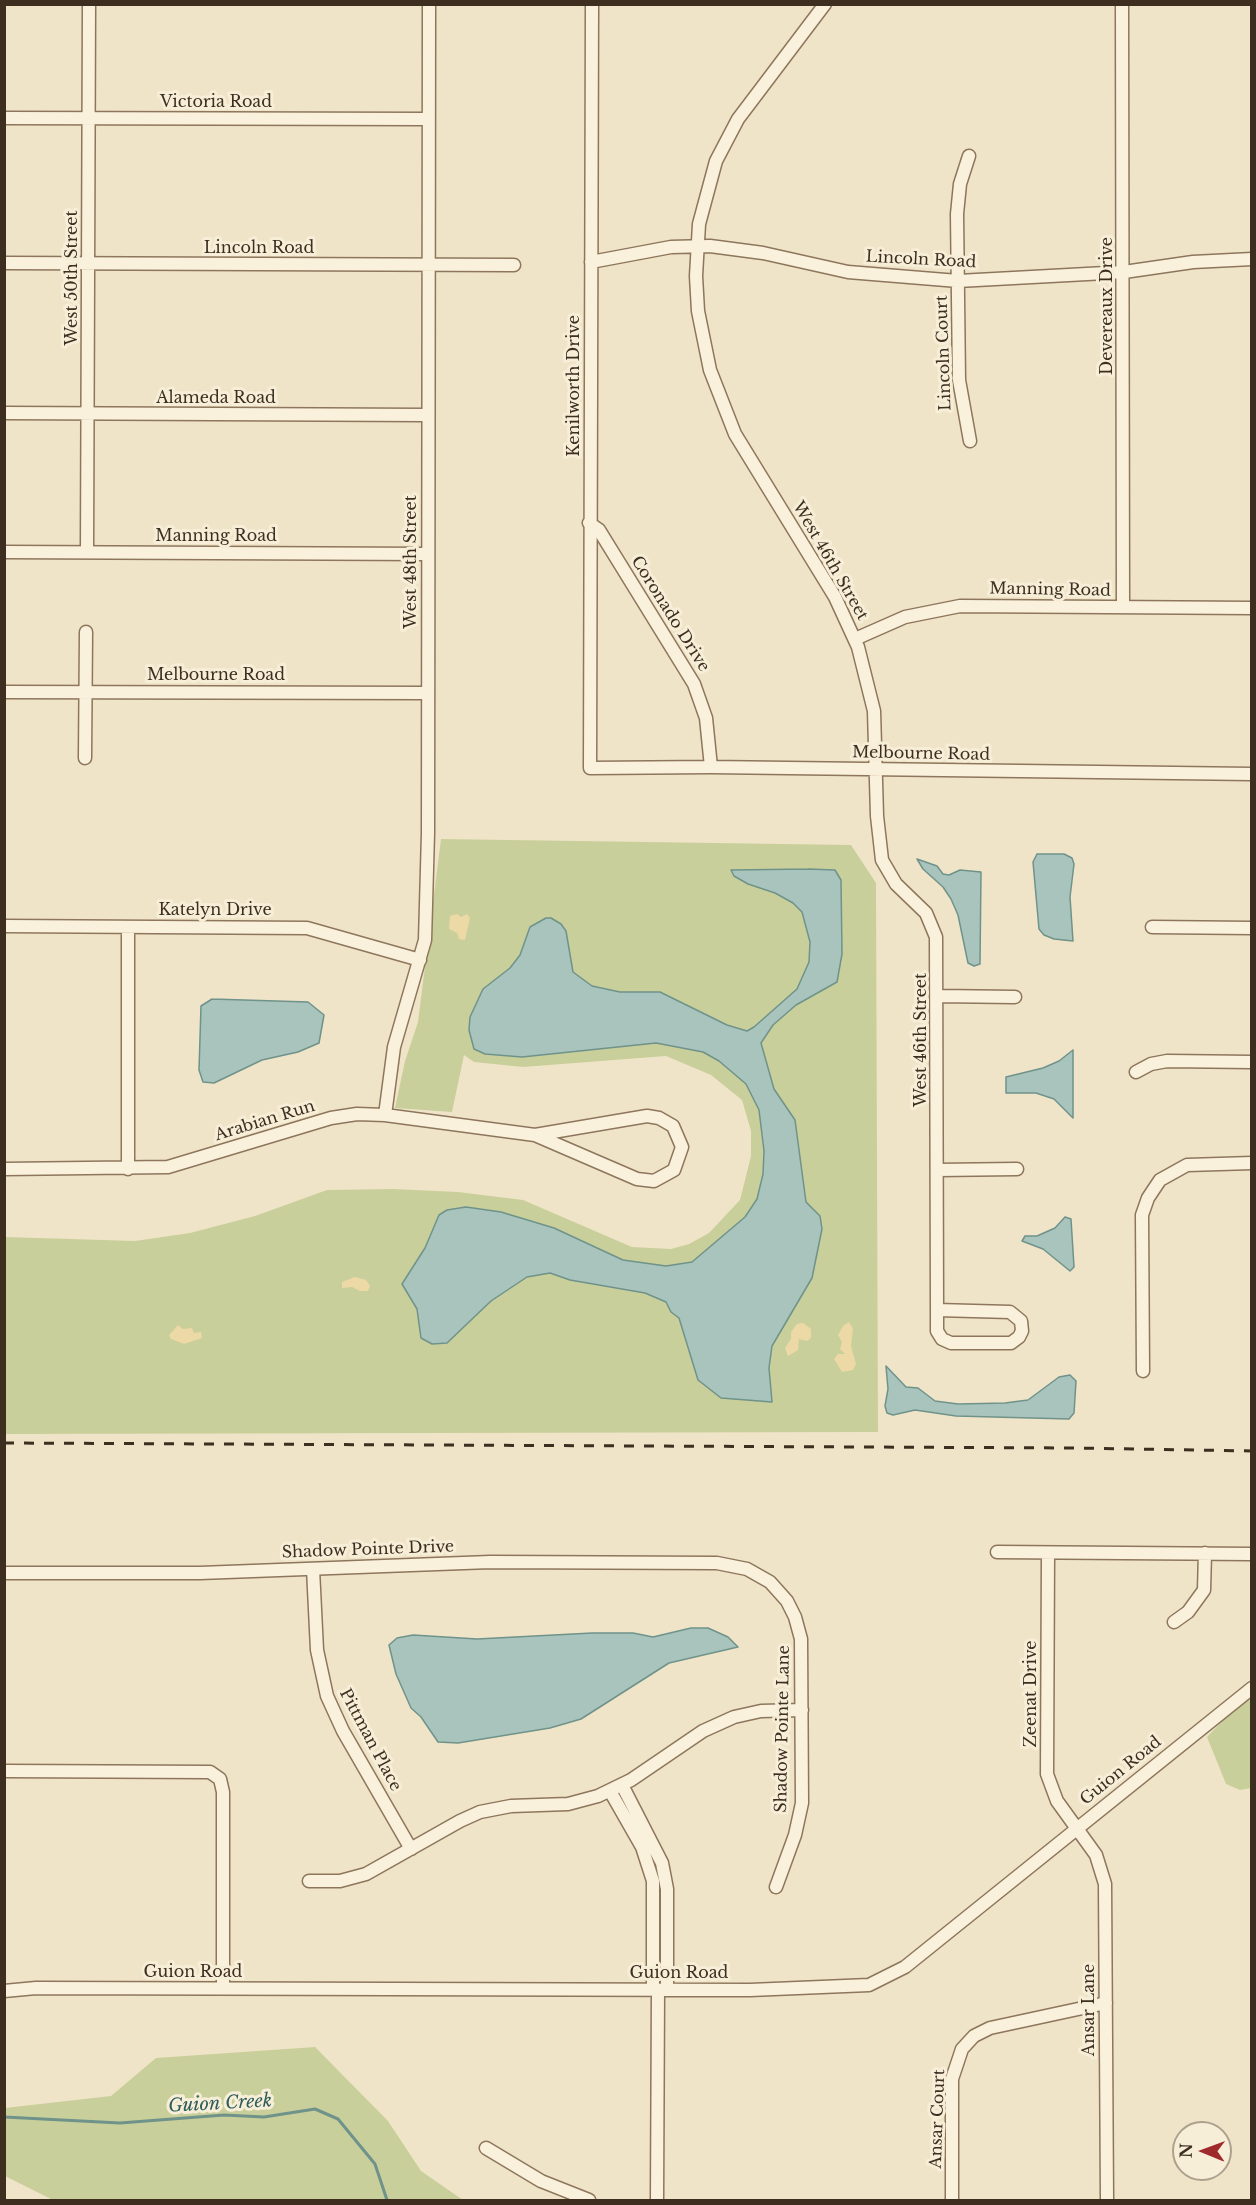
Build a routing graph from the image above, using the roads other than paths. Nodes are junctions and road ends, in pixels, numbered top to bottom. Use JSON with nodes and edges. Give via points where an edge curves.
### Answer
{"nodes":[{"id":1,"x":89,"y":4,"type":"edge"},
{"id":2,"x":429,"y":4,"type":"edge"},
{"id":3,"x":592,"y":4,"type":"edge"},
{"id":4,"x":825,"y":4,"type":"edge"},
{"id":5,"x":1122,"y":4,"type":"edge"},
{"id":6,"x":4,"y":117,"type":"edge"},
{"id":7,"x":89,"y":118,"type":"junction"},
{"id":8,"x":428,"y":119,"type":"junction"},
{"id":9,"x":969,"y":156,"type":"dead end"},
{"id":10,"x":697,"y":246,"type":"junction"},
{"id":11,"x":1251,"y":259,"type":"edge"},
{"id":12,"x":591,"y":262,"type":"junction"},
{"id":13,"x":4,"y":263,"type":"edge"},
{"id":14,"x":88,"y":264,"type":"junction"},
{"id":15,"x":427,"y":265,"type":"junction"},
{"id":16,"x":514,"y":265,"type":"dead end"},
{"id":17,"x":1124,"y":272,"type":"junction"},
{"id":18,"x":958,"y":281,"type":"junction"},
{"id":19,"x":4,"y":414,"type":"edge"},
{"id":20,"x":87,"y":414,"type":"junction"},
{"id":21,"x":427,"y":415,"type":"junction"},
{"id":22,"x":969,"y":441,"type":"dead end"},
{"id":23,"x":589,"y":523,"type":"junction"},
{"id":24,"x":4,"y":552,"type":"edge"},
{"id":25,"x":87,"y":552,"type":"junction"},
{"id":26,"x":428,"y":554,"type":"junction"},
{"id":27,"x":1123,"y":607,"type":"junction"},
{"id":28,"x":1251,"y":608,"type":"edge"},
{"id":29,"x":86,"y":632,"type":"dead end"},
{"id":30,"x":855,"y":639,"type":"junction"},
{"id":31,"x":4,"y":692,"type":"edge"},
{"id":32,"x":86,"y":692,"type":"junction"},
{"id":33,"x":428,"y":693,"type":"junction"},
{"id":34,"x":85,"y":758,"type":"dead end"},
{"id":35,"x":711,"y":767,"type":"junction"},
{"id":36,"x":590,"y":768,"type":"joint"},
{"id":37,"x":876,"y":769,"type":"junction"},
{"id":38,"x":1251,"y":774,"type":"edge"},
{"id":39,"x":4,"y":926,"type":"edge"},
{"id":40,"x":128,"y":927,"type":"junction"},
{"id":41,"x":1152,"y":927,"type":"dead end"},
{"id":42,"x":1251,"y":928,"type":"edge"},
{"id":43,"x":420,"y":960,"type":"junction"},
{"id":44,"x":938,"y":996,"type":"junction"},
{"id":45,"x":1015,"y":997,"type":"dead end"},
{"id":46,"x":1251,"y":1062,"type":"edge"},
{"id":47,"x":1136,"y":1072,"type":"dead end"},
{"id":48,"x":385,"y":1115,"type":"junction"},
{"id":49,"x":535,"y":1135,"type":"junction"},
{"id":50,"x":1251,"y":1163,"type":"edge"},
{"id":51,"x":4,"y":1169,"type":"edge"},
{"id":52,"x":128,"y":1169,"type":"junction"},
{"id":53,"x":1017,"y":1169,"type":"dead end"},
{"id":54,"x":937,"y":1170,"type":"junction"},
{"id":55,"x":937,"y":1310,"type":"junction"},
{"id":56,"x":1143,"y":1371,"type":"dead end"},
{"id":57,"x":997,"y":1552,"type":"dead end"},
{"id":58,"x":1048,"y":1553,"type":"junction"},
{"id":59,"x":1205,"y":1553,"type":"junction"},
{"id":60,"x":1251,"y":1554,"type":"edge"},
{"id":61,"x":734,"y":1565,"type":"joint"},
{"id":62,"x":313,"y":1569,"type":"junction"},
{"id":63,"x":4,"y":1573,"type":"edge"},
{"id":64,"x":1174,"y":1622,"type":"dead end"},
{"id":65,"x":1251,"y":1688,"type":"edge"},
{"id":66,"x":802,"y":1710,"type":"junction"},
{"id":67,"x":4,"y":1771,"type":"edge"},
{"id":68,"x":622,"y":1785,"type":"junction"},
{"id":69,"x":610,"y":1791,"type":"junction"},
{"id":70,"x":1076,"y":1828,"type":"junction"},
{"id":71,"x":411,"y":1849,"type":"junction"},
{"id":72,"x":309,"y":1881,"type":"dead end"},
{"id":73,"x":776,"y":1887,"type":"dead end"},
{"id":74,"x":223,"y":1988,"type":"junction"},
{"id":75,"x":659,"y":1990,"type":"junction"},
{"id":76,"x":4,"y":1991,"type":"edge"},
{"id":77,"x":1106,"y":2003,"type":"junction"},
{"id":78,"x":486,"y":2148,"type":"dead end"},
{"id":79,"x":589,"y":2200,"type":"edge"},
{"id":80,"x":657,"y":2200,"type":"edge"},
{"id":81,"x":952,"y":2200,"type":"edge"},
{"id":82,"x":1107,"y":2200,"type":"edge"}],
"edges":[{"from":1,"to":7,"type":"street","name":"West 50th Street"},
{"from":2,"to":8,"type":"street","name":"West 48th Street"},
{"from":3,"to":12,"type":"street","name":"Kenilworth Drive"},
{"from":4,"to":10,"type":"street","name":"West 46th Street","via":[[729,134],[706,190]]},
{"from":5,"to":17,"type":"street","name":"Devereaux Drive"},
{"from":6,"to":7,"type":"street","name":"Victoria Road"},
{"from":7,"to":8,"type":"street","name":"Victoria Road"},
{"from":7,"to":14,"type":"street","name":"West 50th Street"},
{"from":8,"to":15,"type":"street","name":"West 48th Street"},
{"from":9,"to":18,"type":"street","name":"Lincoln Court","via":[[957,201]]},
{"from":10,"to":12,"type":"street","name":"Lincoln Road"},
{"from":10,"to":18,"type":"street","name":"Lincoln Road","via":[[754,251],[876,276]]},
{"from":10,"to":30,"type":"street","name":"West 46th Street","via":[[698,311],[716,390],[735,434],[830,589]]},
{"from":11,"to":17,"type":"street","name":"Lincoln Road"},
{"from":12,"to":23,"type":"street","name":"Kenilworth Drive"},
{"from":13,"to":14,"type":"street","name":"Lincoln Road"},
{"from":14,"to":15,"type":"street","name":"Lincoln Road"},
{"from":14,"to":20,"type":"street","name":"West 50th Street"},
{"from":15,"to":16,"type":"street","name":"Lincoln Road"},
{"from":15,"to":21,"type":"street","name":"West 48th Street"},
{"from":17,"to":18,"type":"street","name":"Lincoln Road"},
{"from":17,"to":27,"type":"street","name":"Devereaux Drive"},
{"from":18,"to":22,"type":"street","name":"Lincoln Court","via":[[959,380]]},
{"from":19,"to":20,"type":"street","name":"Alameda Road"},
{"from":20,"to":21,"type":"street","name":"Alameda Road"},
{"from":20,"to":25,"type":"street","name":"West 50th Street"},
{"from":21,"to":26,"type":"street","name":"West 48th Street"},
{"from":23,"to":35,"type":"street","name":"Coronado Drive","via":[[599,530],[694,684],[706,718]]},
{"from":23,"to":36,"type":"street","name":"Kenilworth Drive"},
{"from":24,"to":25,"type":"street","name":"Manning Road"},
{"from":25,"to":26,"type":"street","name":"Manning Road"},
{"from":26,"to":33,"type":"street","name":"West 48th Street"},
{"from":27,"to":28,"type":"street","name":"Manning Road"},
{"from":27,"to":30,"type":"street","name":"Manning Road","via":[[952,606],[905,616]]},
{"from":29,"to":32,"type":"street"},
{"from":30,"to":37,"type":"street","name":"West 46th Street","via":[[874,711]]},
{"from":31,"to":32,"type":"street","name":"Melbourne Road"},
{"from":32,"to":33,"type":"street","name":"Melbourne Road"},
{"from":32,"to":34,"type":"street"},
{"from":33,"to":43,"type":"street","name":"West 48th Street","via":[[425,940]]},
{"from":35,"to":36,"type":"street","name":"Melbourne Road"},
{"from":35,"to":37,"type":"street","name":"Melbourne Road"},
{"from":37,"to":38,"type":"street","name":"Melbourne Road"},
{"from":37,"to":44,"type":"street","name":"West 46th Street","via":[[882,860],[896,884],[932,922],[937,945]]},
{"from":39,"to":40,"type":"street","name":"Katelyn Drive"},
{"from":40,"to":43,"type":"street","name":"Katelyn Drive","via":[[307,928]]},
{"from":40,"to":52,"type":"street"},
{"from":41,"to":42,"type":"street"},
{"from":43,"to":48,"type":"street","name":"West 48th Street","via":[[394,1047]]},
{"from":44,"to":45,"type":"street"},
{"from":44,"to":54,"type":"street","name":"West 46th Street"},
{"from":46,"to":47,"type":"street","via":[[1167,1061]]},
{"from":48,"to":49,"type":"street","name":"Arabian Run"},
{"from":48,"to":52,"type":"street","name":"Arabian Run","via":[[339,1116],[181,1164]]},
{"from":49,"to":49,"type":"street","name":"Arabian Run","via":[[655,1117],[677,1131],[682,1153],[669,1175],[654,1181],[642,1180]]},
{"from":50,"to":56,"type":"street","via":[[1191,1164],[1164,1178],[1148,1198],[1142,1215]]},
{"from":51,"to":52,"type":"street","name":"Arabian Run"},
{"from":53,"to":54,"type":"street"},
{"from":54,"to":55,"type":"street","name":"West 46th Street"},
{"from":55,"to":55,"type":"street","name":"West 46th Street","via":[[937,1331],[951,1343],[1011,1343],[1022,1331],[1021,1321],[1010,1312]]},
{"from":57,"to":58,"type":"street"},
{"from":58,"to":59,"type":"street"},
{"from":58,"to":70,"type":"street","name":"Zeenat Drive","via":[[1047,1774],[1053,1795]]},
{"from":59,"to":60,"type":"street"},
{"from":59,"to":64,"type":"street","via":[[1204,1590],[1188,1612]]},
{"from":61,"to":62,"type":"street","name":"Shadow Pointe Drive","via":[[481,1562]]},
{"from":61,"to":66,"type":"street","name":"Shadow Pointe Lane","via":[[770,1582],[795,1617],[801,1639]]},
{"from":62,"to":63,"type":"street","name":"Shadow Pointe Drive"},
{"from":62,"to":71,"type":"street","name":"Pittman Place","via":[[317,1650],[327,1696]]},
{"from":65,"to":70,"type":"street","name":"Guion Road"},
{"from":66,"to":68,"type":"street","via":[[760,1711],[722,1722]]},
{"from":66,"to":73,"type":"street","name":"Shadow Pointe Lane","via":[[801,1812]]},
{"from":67,"to":74,"type":"street","via":[[210,1772],[220,1779]]},
{"from":68,"to":69,"type":"street"},
{"from":68,"to":75,"type":"street","via":[[653,1840],[668,1889]]},
{"from":69,"to":71,"type":"street","via":[[568,1804],[511,1806],[480,1812]]},
{"from":69,"to":75,"type":"street","via":[[642,1847],[653,1881]]},
{"from":70,"to":75,"type":"street","name":"Guion Road","via":[[905,1967],[883,1980],[857,1986]]},
{"from":70,"to":77,"type":"street","name":"Ansar Lane","via":[[1103,1872]]},
{"from":71,"to":72,"type":"street","via":[[357,1877],[336,1882]]},
{"from":74,"to":75,"type":"street","name":"Guion Road"},
{"from":74,"to":76,"type":"street","name":"Guion Road"},
{"from":75,"to":80,"type":"street"},
{"from":77,"to":81,"type":"street","name":"Ansar Court","via":[[990,2028],[974,2036],[962,2049],[952,2079]]},
{"from":77,"to":82,"type":"street","name":"Ansar Lane"},
{"from":78,"to":79,"type":"street","via":[[541,2181]]}]}
